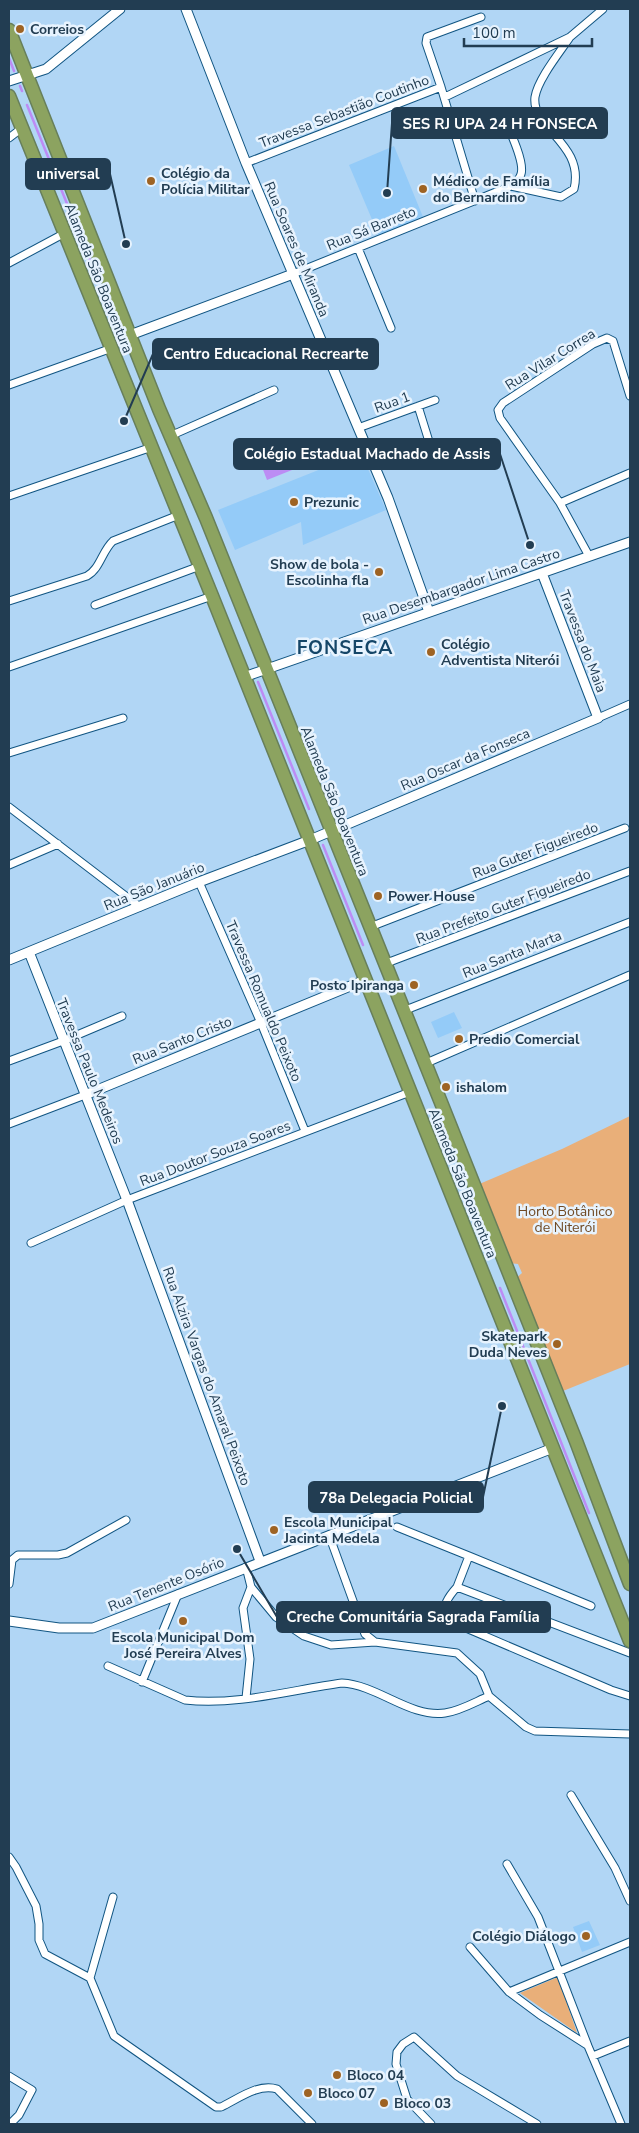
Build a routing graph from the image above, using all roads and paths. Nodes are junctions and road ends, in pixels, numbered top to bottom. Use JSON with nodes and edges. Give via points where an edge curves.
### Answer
{"nodes":[{"id":1,"x":120,"y":9,"type":"edge"},
{"id":2,"x":186,"y":9,"type":"edge"},
{"id":3,"x":603,"y":9,"type":"edge"},
{"id":4,"x":481,"y":17,"type":"dead end"},
{"id":5,"x":9,"y":30,"type":"edge"},
{"id":6,"x":570,"y":37,"type":"junction"},
{"id":7,"x":28,"y":76,"type":"junction"},
{"id":8,"x":9,"y":81,"type":"edge"},
{"id":9,"x":441,"y":87,"type":"junction"},
{"id":10,"x":9,"y":96,"type":"edge"},
{"id":11,"x":445,"y":97,"type":"junction"},
{"id":12,"x":504,"y":118,"type":"dead end"},
{"id":13,"x":544,"y":121,"type":"junction"},
{"id":14,"x":22,"y":128,"type":"junction"},
{"id":15,"x":512,"y":133,"type":"junction"},
{"id":16,"x":9,"y":138,"type":"edge"},
{"id":17,"x":246,"y":163,"type":"junction"},
{"id":18,"x":511,"y":186,"type":"junction"},
{"id":19,"x":475,"y":201,"type":"junction"},
{"id":20,"x":66,"y":233,"type":"junction"},
{"id":21,"x":358,"y":248,"type":"junction"},
{"id":22,"x":9,"y":263,"type":"edge"},
{"id":23,"x":293,"y":274,"type":"junction"},
{"id":24,"x":391,"y":328,"type":"dead end"},
{"id":25,"x":130,"y":335,"type":"junction"},
{"id":26,"x":112,"y":348,"type":"junction"},
{"id":27,"x":9,"y":385,"type":"edge"},
{"id":28,"x":274,"y":390,"type":"dead end"},
{"id":29,"x":630,"y":396,"type":"edge"},
{"id":30,"x":435,"y":400,"type":"dead end"},
{"id":31,"x":418,"y":406,"type":"junction"},
{"id":32,"x":358,"y":428,"type":"junction"},
{"id":33,"x":170,"y":436,"type":"junction"},
{"id":34,"x":152,"y":447,"type":"junction"},
{"id":35,"x":436,"y":464,"type":"dead end"},
{"id":36,"x":630,"y":474,"type":"edge"},
{"id":37,"x":9,"y":496,"type":"edge"},
{"id":38,"x":560,"y":503,"type":"junction"},
{"id":39,"x":179,"y":515,"type":"junction"},
{"id":40,"x":630,"y":542,"type":"edge"},
{"id":41,"x":589,"y":556,"type":"junction"},
{"id":42,"x":200,"y":566,"type":"junction"},
{"id":43,"x":542,"y":573,"type":"junction"},
{"id":44,"x":212,"y":596,"type":"junction"},
{"id":45,"x":9,"y":601,"type":"edge"},
{"id":46,"x":95,"y":605,"type":"dead end"},
{"id":47,"x":429,"y":612,"type":"junction"},
{"id":48,"x":9,"y":667,"type":"edge"},
{"id":49,"x":266,"y":669,"type":"junction"},
{"id":50,"x":244,"y":676,"type":"junction"},
{"id":51,"x":629,"y":707,"type":"edge"},
{"id":52,"x":122,"y":718,"type":"dead end"},
{"id":53,"x":598,"y":718,"type":"junction"},
{"id":54,"x":9,"y":753,"type":"edge"},
{"id":55,"x":9,"y":807,"type":"edge"},
{"id":56,"x":625,"y":828,"type":"dead end"},
{"id":57,"x":330,"y":831,"type":"junction"},
{"id":58,"x":310,"y":840,"type":"junction"},
{"id":59,"x":58,"y":844,"type":"junction"},
{"id":60,"x":9,"y":865,"type":"edge"},
{"id":61,"x":630,"y":872,"type":"edge"},
{"id":62,"x":199,"y":882,"type":"junction"},
{"id":63,"x":140,"y":907,"type":"junction"},
{"id":64,"x":630,"y":922,"type":"edge"},
{"id":65,"x":370,"y":927,"type":"junction"},
{"id":66,"x":29,"y":952,"type":"junction"},
{"id":67,"x":9,"y":960,"type":"edge"},
{"id":68,"x":384,"y":964,"type":"junction"},
{"id":69,"x":630,"y":975,"type":"edge"},
{"id":70,"x":365,"y":980,"type":"junction"},
{"id":71,"x":403,"y":1011,"type":"junction"},
{"id":72,"x":122,"y":1016,"type":"dead end"},
{"id":73,"x":261,"y":1022,"type":"junction"},
{"id":74,"x":63,"y":1042,"type":"junction"},
{"id":75,"x":9,"y":1061,"type":"edge"},
{"id":76,"x":424,"y":1064,"type":"junction"},
{"id":77,"x":410,"y":1092,"type":"junction"},
{"id":78,"x":85,"y":1095,"type":"junction"},
{"id":79,"x":9,"y":1124,"type":"edge"},
{"id":80,"x":305,"y":1131,"type":"junction"},
{"id":81,"x":127,"y":1200,"type":"junction"},
{"id":82,"x":31,"y":1243,"type":"dead end"},
{"id":83,"x":553,"y":1448,"type":"junction"},
{"id":84,"x":126,"y":1520,"type":"dead end"},
{"id":85,"x":397,"y":1527,"type":"dead end"},
{"id":86,"x":329,"y":1535,"type":"junction"},
{"id":87,"x":469,"y":1556,"type":"junction"},
{"id":88,"x":260,"y":1561,"type":"junction"},
{"id":89,"x":246,"y":1567,"type":"junction"},
{"id":90,"x":9,"y":1584,"type":"edge"},
{"id":91,"x":630,"y":1584,"type":"edge"},
{"id":92,"x":251,"y":1587,"type":"junction"},
{"id":93,"x":457,"y":1587,"type":"junction"},
{"id":94,"x":178,"y":1594,"type":"junction"},
{"id":95,"x":591,"y":1606,"type":"dead end"},
{"id":96,"x":9,"y":1621,"type":"edge"},
{"id":97,"x":630,"y":1641,"type":"edge"},
{"id":98,"x":375,"y":1642,"type":"junction"},
{"id":99,"x":630,"y":1653,"type":"edge"},
{"id":100,"x":108,"y":1666,"type":"dead end"},
{"id":101,"x":142,"y":1682,"type":"junction"},
{"id":102,"x":489,"y":1696,"type":"junction"},
{"id":103,"x":630,"y":1696,"type":"edge"},
{"id":104,"x":246,"y":1698,"type":"junction"},
{"id":105,"x":630,"y":1734,"type":"edge"},
{"id":106,"x":571,"y":1795,"type":"dead end"},
{"id":107,"x":9,"y":1857,"type":"edge"},
{"id":108,"x":507,"y":1864,"type":"dead end"},
{"id":109,"x":113,"y":1897,"type":"dead end"},
{"id":110,"x":630,"y":1901,"type":"edge"},
{"id":111,"x":630,"y":1942,"type":"edge"},
{"id":112,"x":470,"y":1947,"type":"dead end"},
{"id":113,"x":558,"y":1971,"type":"junction"},
{"id":114,"x":90,"y":1978,"type":"junction"},
{"id":115,"x":508,"y":1992,"type":"junction"},
{"id":116,"x":630,"y":2041,"type":"edge"},
{"id":117,"x":588,"y":2046,"type":"junction"},
{"id":118,"x":593,"y":2056,"type":"junction"},
{"id":119,"x":9,"y":2076,"type":"edge"},
{"id":120,"x":10,"y":2124,"type":"edge"},
{"id":121,"x":312,"y":2124,"type":"edge"},
{"id":122,"x":431,"y":2124,"type":"edge"},
{"id":123,"x":537,"y":2124,"type":"edge"},
{"id":124,"x":621,"y":2124,"type":"edge"}],
"edges":[{"from":1,"to":7,"type":"street","via":[[57,62]]},
{"from":2,"to":17,"type":"street","name":"Rua Soares de Miranda"},
{"from":3,"to":6,"type":"street"},
{"from":4,"to":9,"type":"street","via":[[427,37],[426,43]]},
{"from":5,"to":7,"type":"highway","name":"Alameda São Boaventura"},
{"from":6,"to":11,"type":"street"},
{"from":6,"to":13,"type":"street","via":[[535,97]]},
{"from":7,"to":8,"type":"street"},
{"from":7,"to":25,"type":"highway","name":"Alameda São Boaventura"},
{"from":9,"to":11,"type":"street","name":"Travessa Sebastião Coutinho"},
{"from":9,"to":17,"type":"street","name":"Travessa Sebastião Coutinho"},
{"from":10,"to":14,"type":"highway","name":"Alameda São Boaventura"},
{"from":11,"to":19,"type":"street","name":"Travessa Sebastião Coutinho"},
{"from":12,"to":15,"type":"street"},
{"from":13,"to":15,"type":"street"},
{"from":13,"to":18,"type":"street","via":[[573,160],[574,190],[561,197]]},
{"from":14,"to":16,"type":"street"},
{"from":14,"to":20,"type":"highway","name":"Alameda São Boaventura"},
{"from":15,"to":18,"type":"street","via":[[522,168],[521,175]]},
{"from":17,"to":23,"type":"street","name":"Rua Soares de Miranda"},
{"from":18,"to":19,"type":"street","name":"Rua Sá Barreto"},
{"from":19,"to":21,"type":"street","name":"Rua Sá Barreto"},
{"from":20,"to":22,"type":"street"},
{"from":20,"to":26,"type":"highway","name":"Alameda São Boaventura"},
{"from":21,"to":23,"type":"street","name":"Rua Sá Barreto"},
{"from":21,"to":24,"type":"street"},
{"from":23,"to":25,"type":"street","name":"Rua Sá Barreto"},
{"from":23,"to":32,"type":"street","name":"Rua Soares de Miranda"},
{"from":25,"to":33,"type":"highway","name":"Alameda São Boaventura"},
{"from":26,"to":27,"type":"street"},
{"from":26,"to":34,"type":"highway","name":"Alameda São Boaventura"},
{"from":28,"to":33,"type":"street"},
{"from":29,"to":38,"type":"street","name":"Rua Vilar Correa","via":[[613,341],[607,338],[511,398],[498,410],[500,418]]},
{"from":30,"to":31,"type":"street","name":"Rua 1"},
{"from":31,"to":32,"type":"street","name":"Rua 1"},
{"from":31,"to":35,"type":"street"},
{"from":32,"to":47,"type":"street","name":"Rua Soares de Miranda","via":[[388,498]]},
{"from":33,"to":49,"type":"highway","name":"Alameda São Boaventura"},
{"from":34,"to":37,"type":"street"},
{"from":34,"to":39,"type":"highway","name":"Alameda São Boaventura"},
{"from":36,"to":38,"type":"street"},
{"from":38,"to":41,"type":"street","name":"Rua Vilar Correa"},
{"from":39,"to":42,"type":"highway","name":"Alameda São Boaventura"},
{"from":39,"to":45,"type":"street","via":[[113,541],[88,576]]},
{"from":40,"to":41,"type":"street","name":"Rua Desembargador Lima Castro"},
{"from":41,"to":43,"type":"street","name":"Rua Desembargador Lima Castro"},
{"from":42,"to":44,"type":"highway","name":"Alameda São Boaventura"},
{"from":42,"to":46,"type":"street"},
{"from":43,"to":47,"type":"street","name":"Rua Desembargador Lima Castro"},
{"from":43,"to":53,"type":"street","name":"Travessa do Maia"},
{"from":44,"to":48,"type":"street"},
{"from":44,"to":50,"type":"highway","name":"Alameda São Boaventura"},
{"from":47,"to":49,"type":"street","name":"Rua Desembargador Lima Castro"},
{"from":49,"to":50,"type":"street","name":"Rua Desembargador Lima Castro"},
{"from":49,"to":57,"type":"highway","name":"Alameda São Boaventura"},
{"from":50,"to":58,"type":"highway","name":"Alameda São Boaventura"},
{"from":51,"to":53,"type":"street","name":"Rua Oscar da Fonseca"},
{"from":52,"to":54,"type":"street"},
{"from":53,"to":57,"type":"street","name":"Rua Oscar da Fonseca"},
{"from":55,"to":59,"type":"street"},
{"from":56,"to":65,"type":"street","name":"Rua Guter Figueiredo"},
{"from":57,"to":58,"type":"street","name":"Rua Oscar da Fonseca"},
{"from":57,"to":65,"type":"highway","name":"Alameda São Boaventura"},
{"from":58,"to":62,"type":"street","name":"Rua São Januário"},
{"from":58,"to":70,"type":"highway","name":"Alameda São Boaventura"},
{"from":59,"to":60,"type":"street"},
{"from":59,"to":63,"type":"street"},
{"from":61,"to":68,"type":"street","name":"Rua Prefeito Guter Figueiredo"},
{"from":62,"to":63,"type":"street","name":"Rua São Januário"},
{"from":62,"to":73,"type":"street","name":"Travessa Romualdo Peixoto"},
{"from":63,"to":66,"type":"street","name":"Rua São Januário"},
{"from":64,"to":71,"type":"street","name":"Rua Santa Marta"},
{"from":65,"to":68,"type":"highway","name":"Alameda São Boaventura"},
{"from":66,"to":67,"type":"street","name":"Rua São Januário"},
{"from":66,"to":74,"type":"street","name":"Travessa Paulo Medeiros"},
{"from":68,"to":71,"type":"highway","name":"Alameda São Boaventura"},
{"from":69,"to":76,"type":"street"},
{"from":70,"to":73,"type":"street","name":"Rua Santo Cristo"},
{"from":70,"to":77,"type":"highway","name":"Alameda São Boaventura"},
{"from":71,"to":76,"type":"highway","name":"Alameda São Boaventura"},
{"from":72,"to":74,"type":"street"},
{"from":73,"to":78,"type":"street","name":"Rua Santo Cristo"},
{"from":73,"to":80,"type":"street","name":"Travessa Romualdo Peixoto"},
{"from":74,"to":75,"type":"street"},
{"from":74,"to":78,"type":"street","name":"Travessa Paulo Medeiros"},
{"from":76,"to":91,"type":"highway","name":"Alameda São Boaventura"},
{"from":77,"to":80,"type":"street","name":"Rua Doutor Souza Soares"},
{"from":77,"to":83,"type":"highway","name":"Alameda São Boaventura"},
{"from":78,"to":79,"type":"street","name":"Rua Santo Cristo"},
{"from":78,"to":81,"type":"street","name":"Travessa Paulo Medeiros"},
{"from":80,"to":81,"type":"street","name":"Rua Doutor Souza Soares"},
{"from":81,"to":82,"type":"street","name":"Rua Doutor Souza Soares"},
{"from":81,"to":88,"type":"street","name":"Rua Alzira Vargas do Amaral Peixoto"},
{"from":83,"to":86,"type":"street","name":"Rua Tenente Osório"},
{"from":83,"to":97,"type":"highway","name":"Alameda São Boaventura"},
{"from":84,"to":90,"type":"street","via":[[67,1553],[18,1555],[12,1560]]},
{"from":85,"to":87,"type":"street"},
{"from":86,"to":88,"type":"street","name":"Rua Tenente Osório"},
{"from":86,"to":98,"type":"street","via":[[362,1631]]},
{"from":87,"to":93,"type":"street"},
{"from":87,"to":95,"type":"street"},
{"from":88,"to":89,"type":"street","name":"Rua Tenente Osório"},
{"from":89,"to":92,"type":"street"},
{"from":89,"to":94,"type":"street","name":"Rua Tenente Osório"},
{"from":92,"to":98,"type":"street","via":[[282,1623],[304,1636],[331,1645]]},
{"from":92,"to":104,"type":"street","via":[[243,1608],[250,1659]]},
{"from":93,"to":99,"type":"street"},
{"from":93,"to":103,"type":"street","via":[[443,1611],[445,1619]]},
{"from":94,"to":96,"type":"street","name":"Rua Tenente Osório","via":[[92,1628],[59,1628]]},
{"from":94,"to":101,"type":"street"},
{"from":98,"to":102,"type":"street","via":[[457,1653],[480,1674]]},
{"from":100,"to":101,"type":"street"},
{"from":101,"to":104,"type":"street","via":[[197,1702]]},
{"from":102,"to":104,"type":"street","via":[[442,1714],[414,1710],[357,1684],[342,1683]]},
{"from":102,"to":105,"type":"street","via":[[535,1731]]},
{"from":106,"to":110,"type":"street","via":[[615,1868]]},
{"from":107,"to":114,"type":"street","via":[[36,1906],[39,1940],[45,1954]]},
{"from":108,"to":113,"type":"street","via":[[538,1917]]},
{"from":109,"to":114,"type":"street"},
{"from":111,"to":113,"type":"street"},
{"from":112,"to":115,"type":"street"},
{"from":113,"to":115,"type":"street"},
{"from":113,"to":117,"type":"street"},
{"from":114,"to":121,"type":"street","via":[[114,2036],[216,2107],[270,2087],[277,2089]]},
{"from":115,"to":117,"type":"street"},
{"from":116,"to":118,"type":"street"},
{"from":117,"to":118,"type":"street"},
{"from":118,"to":124,"type":"street"},
{"from":119,"to":120,"type":"street","via":[[31,2088],[32,2092]]},
{"from":122,"to":123,"type":"street","via":[[407,2098],[396,2064],[397,2052],[414,2037],[457,2076]]}]}
